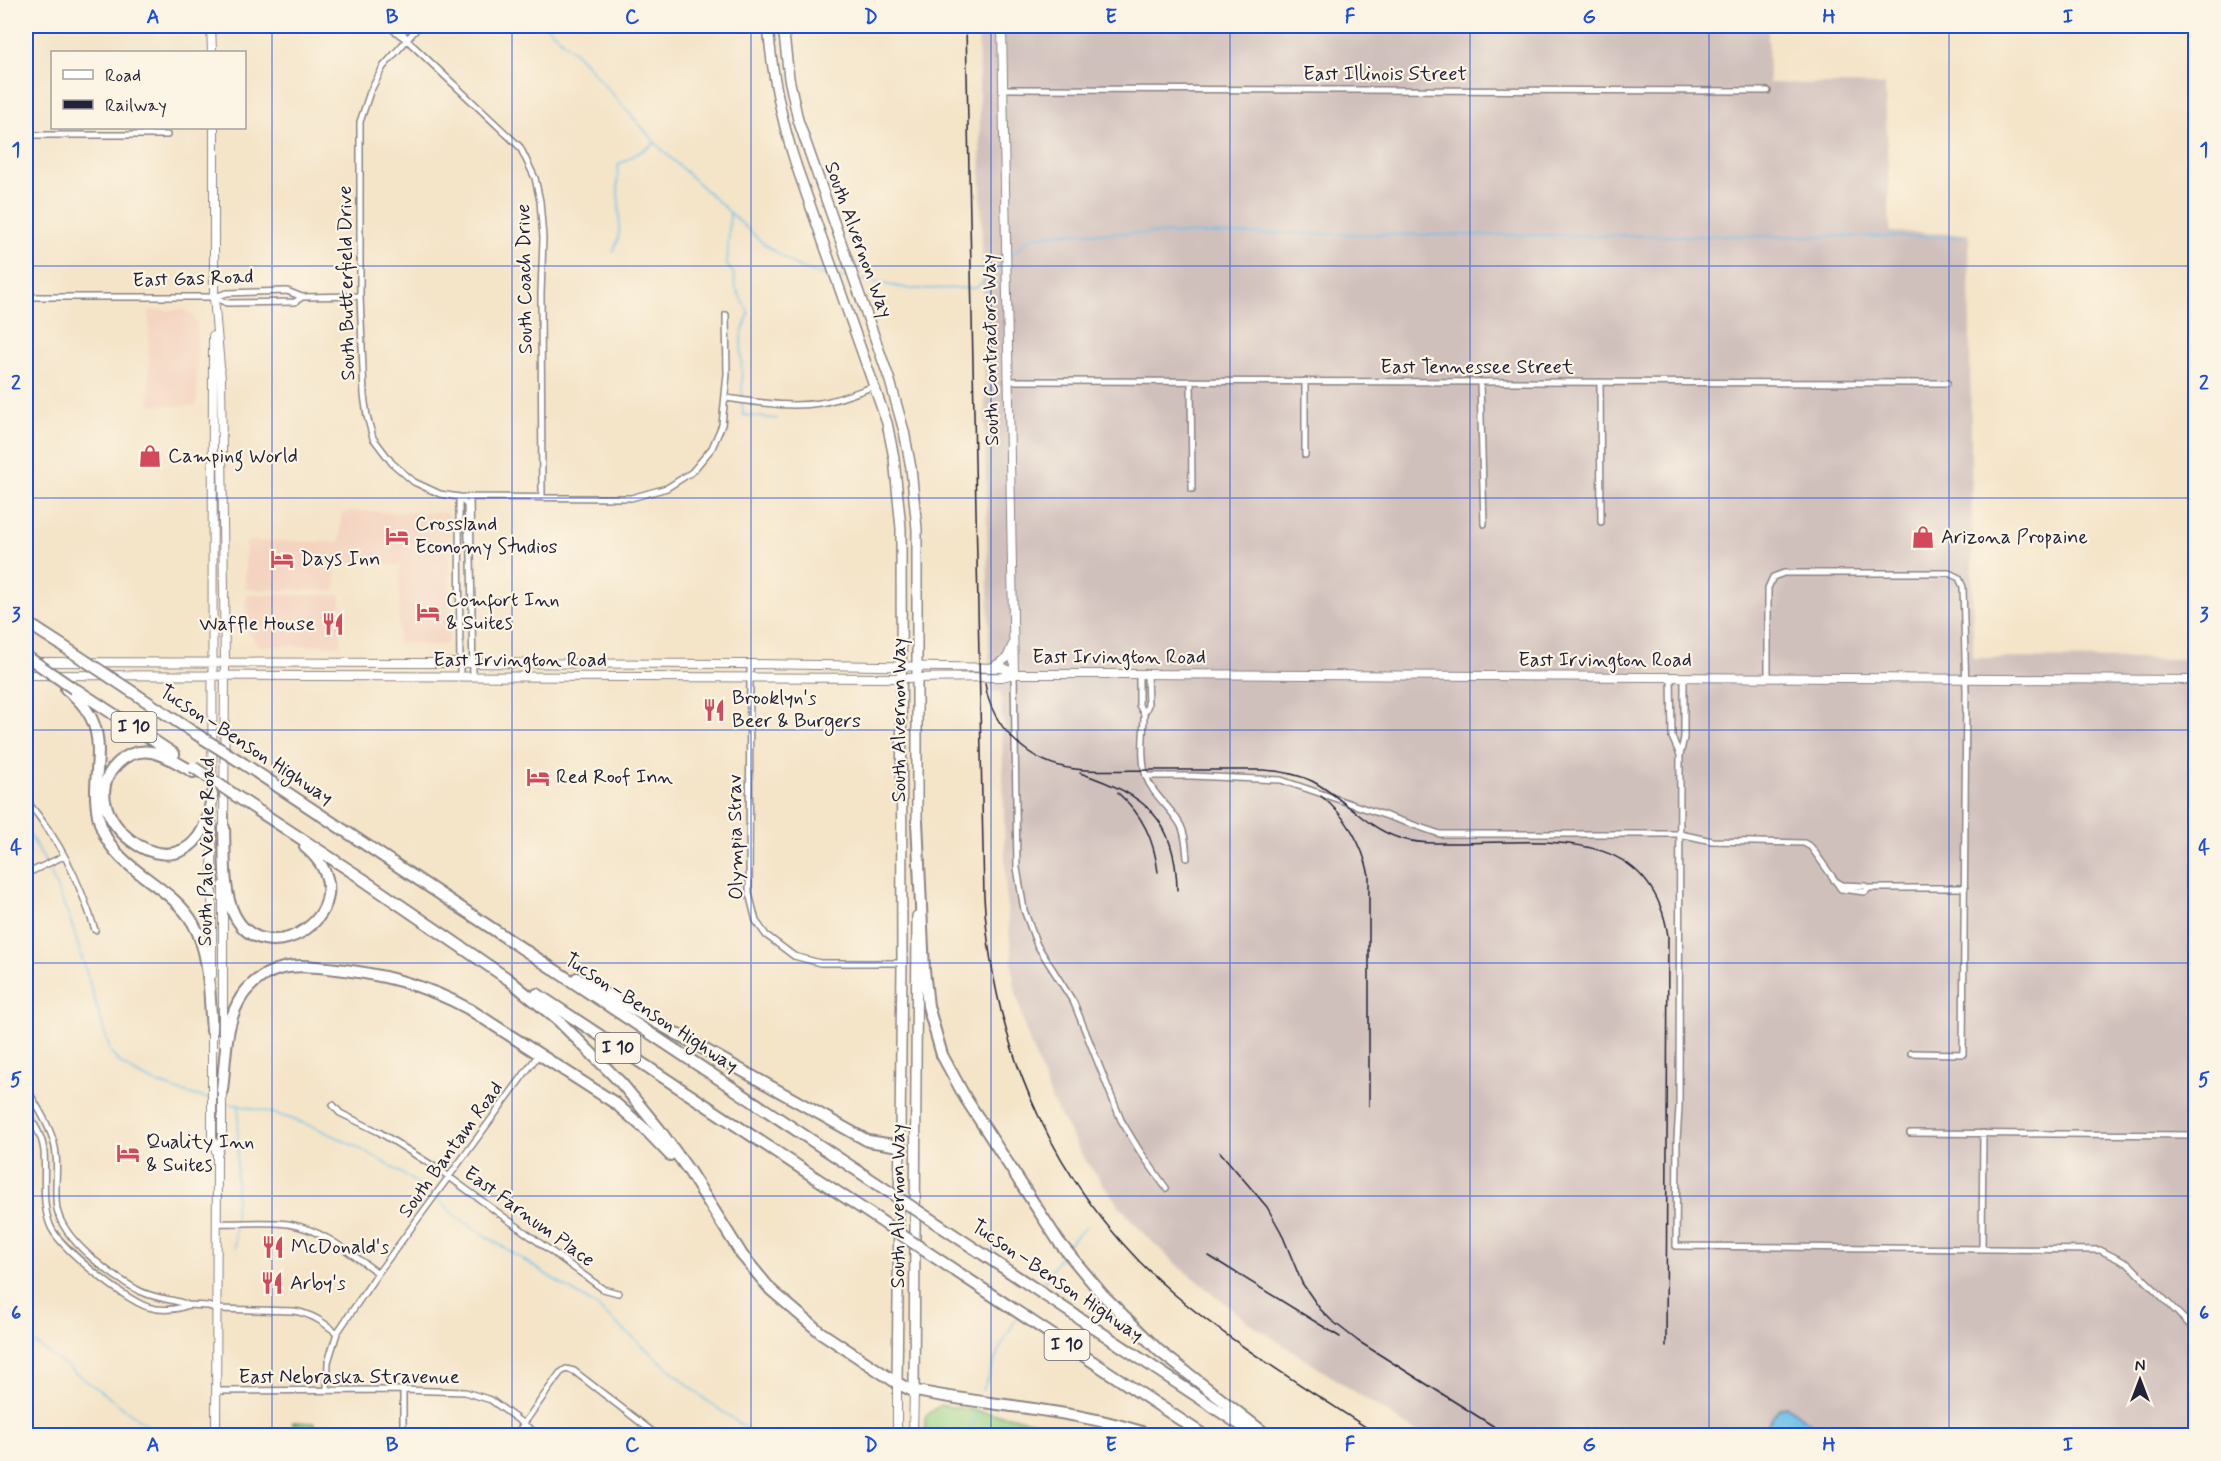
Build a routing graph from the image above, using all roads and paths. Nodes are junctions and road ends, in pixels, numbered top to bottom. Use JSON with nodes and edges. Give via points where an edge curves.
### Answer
{"nodes":[{"id":1,"x":211,"y":26,"type":"edge"},
{"id":2,"x":388,"y":26,"type":"edge"},
{"id":3,"x":399,"y":26,"type":"edge"},
{"id":4,"x":419,"y":26,"type":"edge"},
{"id":5,"x":768,"y":26,"type":"edge"},
{"id":6,"x":783,"y":26,"type":"edge"},
{"id":7,"x":1002,"y":26,"type":"edge"},
{"id":8,"x":407,"y":40,"type":"junction"},
{"id":9,"x":212,"y":51,"type":"edge"},
{"id":10,"x":1002,"y":89,"type":"junction"},
{"id":11,"x":1768,"y":91,"type":"dead end"},
{"id":12,"x":214,"y":129,"type":"edge"},
{"id":13,"x":26,"y":135,"type":"edge"},
{"id":14,"x":167,"y":135,"type":"dead end"},
{"id":15,"x":360,"y":296,"type":"junction"},
{"id":16,"x":26,"y":297,"type":"edge"},
{"id":17,"x":214,"y":297,"type":"junction"},
{"id":18,"x":302,"y":297,"type":"junction"},
{"id":19,"x":726,"y":315,"type":"dead end"},
{"id":20,"x":1007,"y":381,"type":"junction"},
{"id":21,"x":1191,"y":381,"type":"junction"},
{"id":22,"x":1305,"y":381,"type":"junction"},
{"id":23,"x":1480,"y":382,"type":"junction"},
{"id":24,"x":1600,"y":382,"type":"junction"},
{"id":25,"x":1947,"y":383,"type":"dead end"},
{"id":26,"x":875,"y":386,"type":"junction"},
{"id":27,"x":725,"y":398,"type":"junction"},
{"id":28,"x":212,"y":410,"type":"junction"},
{"id":29,"x":1305,"y":455,"type":"dead end"},
{"id":30,"x":222,"y":470,"type":"junction"},
{"id":31,"x":1192,"y":489,"type":"dead end"},
{"id":32,"x":459,"y":497,"type":"junction"},
{"id":33,"x":470,"y":497,"type":"junction"},
{"id":34,"x":542,"y":497,"type":"junction"},
{"id":35,"x":1601,"y":522,"type":"dead end"},
{"id":36,"x":1484,"y":524,"type":"dead end"},
{"id":37,"x":471,"y":550,"type":"junction"},
{"id":38,"x":26,"y":622,"type":"edge"},
{"id":39,"x":1013,"y":641,"type":"junction"},
{"id":40,"x":26,"y":659,"type":"edge"},
{"id":41,"x":211,"y":662,"type":"junction"},
{"id":42,"x":225,"y":662,"type":"junction"},
{"id":43,"x":460,"y":664,"type":"junction"},
{"id":44,"x":472,"y":664,"type":"junction"},
{"id":45,"x":750,"y":664,"type":"junction"},
{"id":46,"x":903,"y":667,"type":"junction"},
{"id":47,"x":917,"y":667,"type":"junction"},
{"id":48,"x":992,"y":668,"type":"junction"},
{"id":49,"x":1014,"y":674,"type":"junction"},
{"id":50,"x":1143,"y":674,"type":"junction"},
{"id":51,"x":26,"y":675,"type":"edge"},
{"id":52,"x":211,"y":675,"type":"junction"},
{"id":53,"x":225,"y":675,"type":"junction"},
{"id":54,"x":460,"y":676,"type":"junction"},
{"id":55,"x":472,"y":676,"type":"junction"},
{"id":56,"x":750,"y":677,"type":"junction"},
{"id":57,"x":1671,"y":677,"type":"junction"},
{"id":58,"x":1683,"y":677,"type":"junction"},
{"id":59,"x":903,"y":678,"type":"junction"},
{"id":60,"x":917,"y":678,"type":"junction"},
{"id":61,"x":1768,"y":678,"type":"junction"},
{"id":62,"x":1965,"y":678,"type":"junction"},
{"id":63,"x":2196,"y":680,"type":"edge"},
{"id":64,"x":70,"y":689,"type":"junction"},
{"id":65,"x":1680,"y":755,"type":"junction"},
{"id":66,"x":193,"y":769,"type":"junction"},
{"id":67,"x":1146,"y":776,"type":"junction"},
{"id":68,"x":212,"y":795,"type":"junction"},
{"id":69,"x":26,"y":800,"type":"edge"},
{"id":70,"x":260,"y":811,"type":"junction"},
{"id":71,"x":917,"y":821,"type":"junction"},
{"id":72,"x":224,"y":828,"type":"junction"},
{"id":73,"x":1680,"y":834,"type":"junction"},
{"id":74,"x":64,"y":855,"type":"junction"},
{"id":75,"x":1187,"y":858,"type":"dead end"},
{"id":76,"x":26,"y":874,"type":"edge"},
{"id":77,"x":362,"y":879,"type":"junction"},
{"id":78,"x":1965,"y":888,"type":"junction"},
{"id":79,"x":95,"y":930,"type":"dead end"},
{"id":80,"x":540,"y":961,"type":"junction"},
{"id":81,"x":902,"y":963,"type":"junction"},
{"id":82,"x":212,"y":1031,"type":"junction"},
{"id":83,"x":1911,"y":1053,"type":"dead end"},
{"id":84,"x":540,"y":1054,"type":"junction"},
{"id":85,"x":26,"y":1087,"type":"edge"},
{"id":86,"x":217,"y":1089,"type":"junction"},
{"id":87,"x":333,"y":1105,"type":"dead end"},
{"id":88,"x":26,"y":1110,"type":"edge"},
{"id":89,"x":40,"y":1113,"type":"junction"},
{"id":90,"x":31,"y":1120,"type":"junction"},
{"id":91,"x":1910,"y":1133,"type":"dead end"},
{"id":92,"x":1983,"y":1133,"type":"junction"},
{"id":93,"x":2196,"y":1135,"type":"edge"},
{"id":94,"x":900,"y":1146,"type":"junction"},
{"id":95,"x":217,"y":1155,"type":"junction"},
{"id":96,"x":449,"y":1177,"type":"junction"},
{"id":97,"x":44,"y":1183,"type":"junction"},
{"id":98,"x":56,"y":1183,"type":"junction"},
{"id":99,"x":697,"y":1187,"type":"junction"},
{"id":100,"x":1166,"y":1188,"type":"dead end"},
{"id":101,"x":217,"y":1223,"type":"junction"},
{"id":102,"x":1982,"y":1249,"type":"junction"},
{"id":103,"x":378,"y":1273,"type":"junction"},
{"id":104,"x":122,"y":1279,"type":"junction"},
{"id":105,"x":119,"y":1289,"type":"junction"},
{"id":106,"x":618,"y":1293,"type":"dead end"},
{"id":107,"x":188,"y":1305,"type":"junction"},
{"id":108,"x":217,"y":1309,"type":"junction"},
{"id":109,"x":2196,"y":1331,"type":"edge"},
{"id":110,"x":337,"y":1333,"type":"junction"},
{"id":111,"x":897,"y":1383,"type":"junction"},
{"id":112,"x":327,"y":1390,"type":"junction"},
{"id":113,"x":403,"y":1390,"type":"junction"},
{"id":114,"x":216,"y":1391,"type":"junction"},
{"id":115,"x":914,"y":1391,"type":"junction"},
{"id":116,"x":524,"y":1423,"type":"junction"},
{"id":117,"x":216,"y":1436,"type":"edge"},
{"id":118,"x":403,"y":1436,"type":"edge"},
{"id":119,"x":515,"y":1436,"type":"edge"},
{"id":120,"x":540,"y":1436,"type":"edge"},
{"id":121,"x":658,"y":1436,"type":"edge"},
{"id":122,"x":897,"y":1436,"type":"edge"},
{"id":123,"x":913,"y":1436,"type":"edge"},
{"id":124,"x":1153,"y":1436,"type":"edge"},
{"id":125,"x":1204,"y":1436,"type":"edge"},
{"id":126,"x":1257,"y":1436,"type":"edge"},
{"id":127,"x":1268,"y":1436,"type":"edge"}],
"edges":[{"from":1,"to":9,"type":"main road"},
{"from":2,"to":8,"type":"street","name":"South Coach Drive"},
{"from":3,"to":8,"type":"street","name":"South Coach Drive"},
{"from":4,"to":8,"type":"street","name":"South Butterfield Drive"},
{"from":5,"to":26,"type":"main road","name":"South Alvernon Way","via":[[773,78],[783,123]]},
{"from":6,"to":47,"type":"main road","name":"South Alvernon Way","via":[[798,120],[904,430],[917,529]]},
{"from":7,"to":10,"type":"main road","name":"South Contractors Way"},
{"from":8,"to":15,"type":"street","name":"South Butterfield Drive","via":[[383,67],[360,122]]},
{"from":8,"to":34,"type":"street","name":"South Coach Drive","via":[[520,147],[535,177],[543,236]]},
{"from":10,"to":11,"type":"street","name":"East Illinois Street"},
{"from":10,"to":20,"type":"main road","name":"South Contractors Way"},
{"from":12,"to":17,"type":"main road","name":"South Palo Verde Road"},
{"from":13,"to":14,"type":"street"},
{"from":15,"to":18,"type":"street","name":"East Gas Road"},
{"from":15,"to":32,"type":"street","name":"South Butterfield Drive","via":[[364,395],[373,438],[392,463],[414,482],[440,494]]},
{"from":16,"to":17,"type":"street","name":"East Gas Road"},
{"from":17,"to":18,"type":"street","name":"East Gas Road","via":[[227,292],[287,291]]},
{"from":17,"to":18,"type":"street","via":[[227,303],[295,303]]},
{"from":17,"to":28,"type":"main road","name":"South Palo Verde Road"},
{"from":17,"to":30,"type":"main road","name":"South Palo Verde Road","via":[[221,379]]},
{"from":19,"to":27,"type":"street","name":"South Butterfield Drive"},
{"from":20,"to":21,"type":"street","name":"East Tennessee Street"},
{"from":20,"to":39,"type":"main road","name":"South Contractors Way"},
{"from":21,"to":22,"type":"street","name":"East Tennessee Street"},
{"from":21,"to":31,"type":"street"},
{"from":22,"to":23,"type":"street","name":"East Tennessee Street"},
{"from":22,"to":29,"type":"street"},
{"from":23,"to":24,"type":"street","name":"East Tennessee Street"},
{"from":23,"to":36,"type":"street"},
{"from":24,"to":25,"type":"street","name":"East Tennessee Street"},
{"from":24,"to":35,"type":"street"},
{"from":26,"to":27,"type":"street","via":[[834,400],[806,404]]},
{"from":26,"to":46,"type":"main road","name":"South Alvernon Way","via":[[891,443],[901,506]]},
{"from":27,"to":34,"type":"street","name":"South Butterfield Drive","via":[[722,425],[712,448],[692,472],[666,488],[631,498]]},
{"from":28,"to":30,"type":"main road","via":[[217,417],[217,450]]},
{"from":28,"to":41,"type":"main road","name":"South Palo Verde Road"},
{"from":30,"to":42,"type":"main road","name":"South Palo Verde Road"},
{"from":32,"to":33,"type":"street","name":"South Butterfield Drive"},
{"from":32,"to":37,"type":"street","via":[[467,505]]},
{"from":32,"to":43,"type":"street"},
{"from":33,"to":34,"type":"street","name":"South Butterfield Drive"},
{"from":33,"to":37,"type":"street"},
{"from":37,"to":44,"type":"street"},
{"from":38,"to":80,"type":"highway","name":"Tucson–Benson Highway","number":"I 10","bridge":true},
{"from":39,"to":48,"type":"main road","via":[[1007,658]]},
{"from":39,"to":49,"type":"main road","name":"South Contractors Way"},
{"from":40,"to":41,"type":"main road","name":"East Irvington Road"},
{"from":40,"to":64,"type":"highway","number":"I 10","bridge":true},
{"from":41,"to":42,"type":"main road","name":"East Irvington Road"},
{"from":41,"to":52,"type":"main road","name":"South Palo Verde Road"},
{"from":42,"to":43,"type":"main road","name":"East Irvington Road"},
{"from":42,"to":53,"type":"main road","name":"South Palo Verde Road"},
{"from":43,"to":44,"type":"main road","name":"East Irvington Road"},
{"from":43,"to":54,"type":"street"},
{"from":44,"to":45,"type":"main road","name":"East Irvington Road"},
{"from":44,"to":55,"type":"street"},
{"from":45,"to":46,"type":"main road","name":"East Irvington Road"},
{"from":45,"to":56,"type":"street","name":"Olympia Strav"},
{"from":46,"to":47,"type":"main road","name":"East Irvington Road"},
{"from":46,"to":59,"type":"main road","name":"South Alvernon Way"},
{"from":47,"to":48,"type":"main road","name":"East Irvington Road"},
{"from":47,"to":60,"type":"main road","name":"South Alvernon Way"},
{"from":48,"to":49,"type":"main road","name":"East Irvington Road","via":[[1004,668]]},
{"from":49,"to":50,"type":"main road","name":"East Irvington Road"},
{"from":49,"to":60,"type":"main road","name":"East Irvington Road"},
{"from":49,"to":100,"type":"street","via":[[1017,868],[1024,910],[1037,945],[1074,1003],[1121,1120]]},
{"from":50,"to":57,"type":"main road","name":"East Irvington Road"},
{"from":50,"to":67,"type":"street","via":[[1139,705],[1144,714]]},
{"from":51,"to":52,"type":"main road","name":"East Irvington Road"},
{"from":52,"to":53,"type":"main road","name":"East Irvington Road"},
{"from":52,"to":68,"type":"main road","name":"South Palo Verde Road"},
{"from":53,"to":54,"type":"main road","name":"East Irvington Road"},
{"from":53,"to":72,"type":"main road","name":"South Palo Verde Road"},
{"from":54,"to":55,"type":"main road","name":"East Irvington Road"},
{"from":55,"to":56,"type":"main road","name":"East Irvington Road"},
{"from":56,"to":59,"type":"main road","name":"East Irvington Road"},
{"from":56,"to":81,"type":"street","name":"Olympia Strav","via":[[749,893],[756,921],[766,935],[794,956],[820,963]]},
{"from":57,"to":58,"type":"main road","name":"East Irvington Road"},
{"from":57,"to":65,"type":"street","via":[[1672,737]]},
{"from":58,"to":61,"type":"main road","name":"East Irvington Road"},
{"from":58,"to":65,"type":"street","via":[[1684,738]]},
{"from":59,"to":60,"type":"main road","name":"East Irvington Road"},
{"from":59,"to":81,"type":"main road","name":"South Alvernon Way"},
{"from":60,"to":71,"type":"main road","name":"South Alvernon Way"},
{"from":61,"to":62,"type":"main road","name":"East Irvington Road"},
{"from":61,"to":62,"type":"street","via":[[1768,588],[1773,578],[1784,573],[1949,573],[1959,578],[1963,587]]},
{"from":62,"to":63,"type":"main road","name":"East Irvington Road"},
{"from":62,"to":78,"type":"street"},
{"from":64,"to":66,"type":"highway","number":"I 10"},
{"from":64,"to":82,"type":"highway","via":[[85,706],[96,730],[97,809],[106,838],[120,856],[182,909],[198,933],[206,964]]},
{"from":65,"to":73,"type":"street"},
{"from":66,"to":68,"type":"highway","via":[[158,753],[129,755],[115,766],[106,784],[110,816],[138,846],[158,854],[173,853],[189,847],[200,836]]},
{"from":66,"to":70,"type":"highway","number":"I 10","bridge":true},
{"from":67,"to":73,"type":"street","via":[[1281,780],[1440,834]]},
{"from":67,"to":75,"type":"street","via":[[1180,825]]},
{"from":68,"to":82,"type":"main road","name":"South Palo Verde Road"},
{"from":69,"to":74,"type":"street"},
{"from":70,"to":72,"type":"highway","via":[[310,851],[326,874],[325,907],[313,925],[298,935],[282,940],[265,939],[238,920],[228,896]]},
{"from":70,"to":77,"type":"highway","number":"I 10"},
{"from":71,"to":115,"type":"main road","name":"South Alvernon Way"},
{"from":71,"to":127,"type":"highway","via":[[928,1006],[942,1055],[966,1099],[1059,1242],[1101,1294],[1158,1350]]},
{"from":72,"to":86,"type":"main road","name":"South Palo Verde Road"},
{"from":73,"to":78,"type":"street","via":[[1712,841],[1804,843],[1841,889],[1851,892],[1865,892],[1869,888]]},
{"from":73,"to":102,"type":"street","via":[[1676,1246]]},
{"from":74,"to":76,"type":"street"},
{"from":74,"to":79,"type":"street","via":[[81,887]]},
{"from":77,"to":99,"type":"highway","via":[[507,979],[559,1021],[636,1100]]},
{"from":77,"to":125,"type":"highway","number":"I 10","bridge":true},
{"from":78,"to":83,"type":"street","via":[[1963,1054]]},
{"from":80,"to":94,"type":"highway","via":[[559,968],[868,1142]]},
{"from":80,"to":126,"type":"highway","name":"Tucson–Benson Highway","number":"I 10","bridge":true},
{"from":81,"to":94,"type":"main road","name":"South Alvernon Way"},
{"from":82,"to":86,"type":"main road","name":"South Palo Verde Road"},
{"from":84,"to":86,"type":"highway","via":[[469,1009],[423,988],[370,973],[291,966],[262,976],[238,1002]]},
{"from":84,"to":96,"type":"street","name":"South Bantam Road"},
{"from":84,"to":99,"type":"highway","via":[[632,1116]]},
{"from":85,"to":89,"type":"street"},
{"from":86,"to":95,"type":"main road","name":"South Palo Verde Road","via":[[212,1115]]},
{"from":86,"to":95,"type":"main road","name":"South Palo Verde Road","via":[[222,1116]]},
{"from":87,"to":96,"type":"street","name":"East Farnum Place","via":[[340,1113],[379,1132]]},
{"from":88,"to":90,"type":"street"},
{"from":89,"to":90,"type":"street"},
{"from":89,"to":98,"type":"street","via":[[57,1154]]},
{"from":90,"to":97,"type":"street","via":[[44,1151]]},
{"from":91,"to":92,"type":"street"},
{"from":92,"to":93,"type":"street"},
{"from":92,"to":102,"type":"street"},
{"from":94,"to":111,"type":"main road","name":"South Alvernon Way"},
{"from":95,"to":101,"type":"main road","name":"South Palo Verde Road"},
{"from":96,"to":103,"type":"street","name":"South Bantam Road"},
{"from":96,"to":106,"type":"street","name":"East Farnum Place","via":[[603,1289]]},
{"from":97,"to":98,"type":"street"},
{"from":97,"to":105,"type":"street","via":[[50,1227],[61,1244]]},
{"from":98,"to":104,"type":"street","via":[[57,1210],[65,1230],[78,1246]]},
{"from":99,"to":111,"type":"highway","via":[[742,1255],[771,1290],[815,1328]]},
{"from":101,"to":103,"type":"street","via":[[289,1224],[303,1228],[335,1243]]},
{"from":101,"to":108,"type":"main road","name":"South Palo Verde Road"},
{"from":102,"to":109,"type":"street","via":[[2100,1250],[2130,1265]]},
{"from":103,"to":110,"type":"street","name":"South Bantam Road"},
{"from":104,"to":105,"type":"street"},
{"from":104,"to":107,"type":"street","via":[[152,1297]]},
{"from":105,"to":107,"type":"street","via":[[148,1307],[178,1310]]},
{"from":107,"to":108,"type":"street"},
{"from":108,"to":110,"type":"street","via":[[306,1313]]},
{"from":108,"to":114,"type":"main road","name":"South Palo Verde Road"},
{"from":110,"to":112,"type":"street","name":"South Bantam Road","via":[[328,1362]]},
{"from":111,"to":115,"type":"highway"},
{"from":111,"to":122,"type":"main road","name":"South Alvernon Way"},
{"from":112,"to":113,"type":"street","name":"East Nebraska Stravenue"},
{"from":112,"to":114,"type":"street","name":"East Nebraska Stravenue"},
{"from":113,"to":116,"type":"street","name":"East Nebraska Stravenue","via":[[478,1395]]},
{"from":113,"to":118,"type":"street"},
{"from":114,"to":117,"type":"main road","name":"South Palo Verde Road"},
{"from":115,"to":123,"type":"main road","name":"South Alvernon Way"},
{"from":115,"to":124,"type":"highway","via":[[1076,1415]]},
{"from":116,"to":119,"type":"street"},
{"from":116,"to":120,"type":"street","name":"East Nebraska Stravenue"},
{"from":116,"to":121,"type":"street","via":[[566,1369],[574,1371]]}]}
